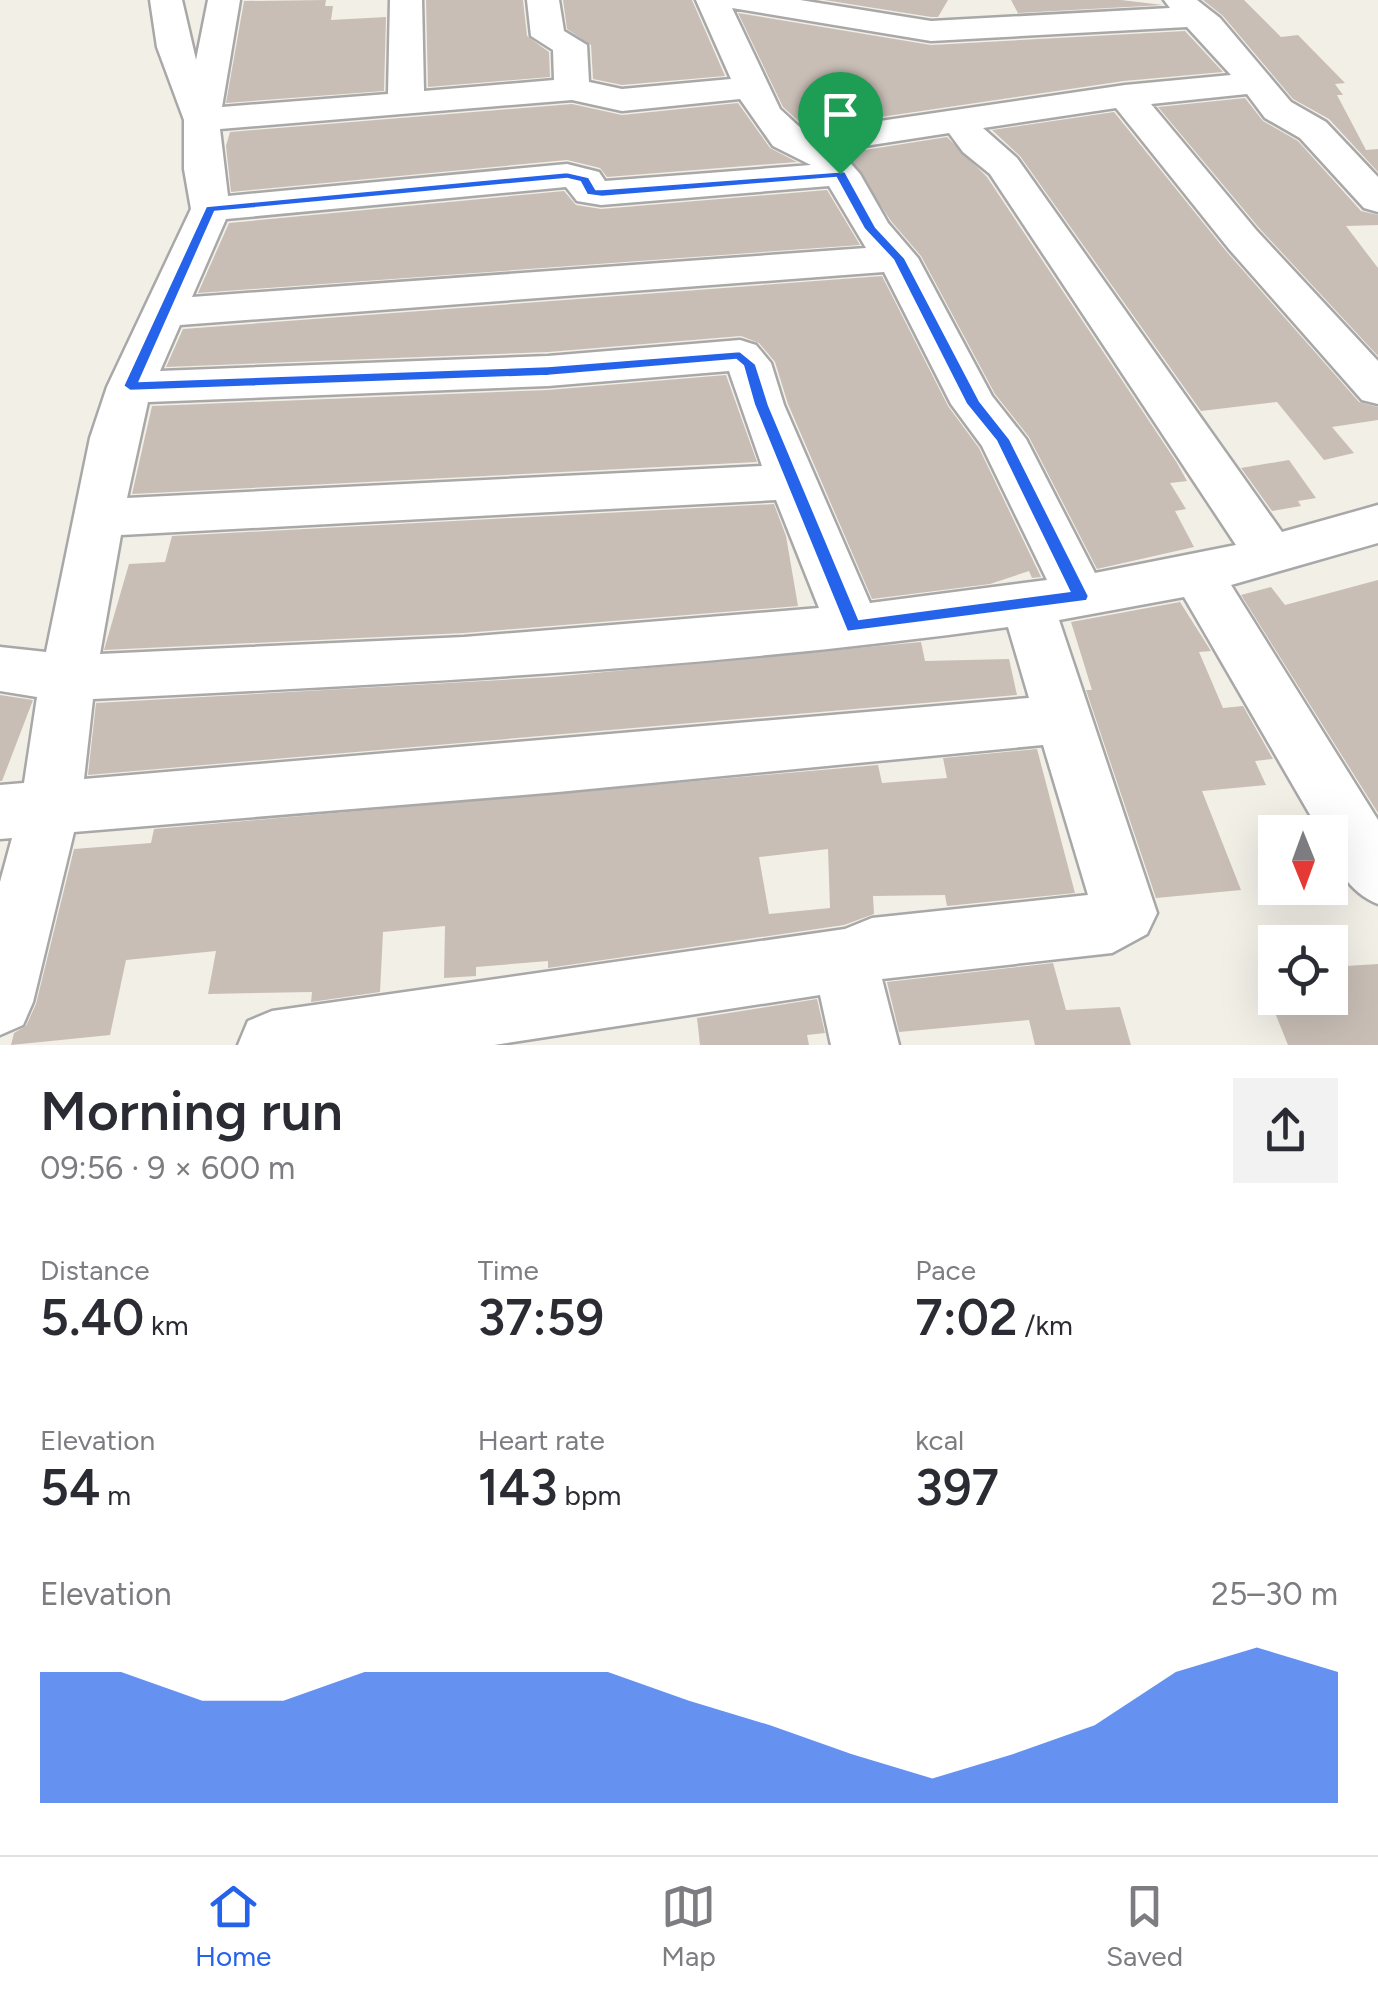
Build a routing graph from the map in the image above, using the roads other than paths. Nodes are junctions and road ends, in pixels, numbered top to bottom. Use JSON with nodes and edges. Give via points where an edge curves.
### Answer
{"nodes":[{"id":1,"x":166,"y":0,"type":"edge"},
{"id":2,"x":224,"y":0,"type":"edge"},
{"id":3,"x":406,"y":0,"type":"edge"},
{"id":4,"x":542,"y":0,"type":"edge"},
{"id":5,"x":712,"y":0,"type":"edge"},
{"id":6,"x":740,"y":0,"type":"edge"},
{"id":7,"x":1187,"y":8,"type":"edge"},
{"id":8,"x":1256,"y":83,"type":"junction"},
{"id":9,"x":753,"y":87,"type":"junction"},
{"id":10,"x":572,"y":89,"type":"junction"},
{"id":11,"x":1125,"y":96,"type":"junction"},
{"id":12,"x":406,"y":104,"type":"junction"},
{"id":13,"x":202,"y":120,"type":"junction"},
{"id":14,"x":958,"y":120,"type":"junction"},
{"id":15,"x":802,"y":144,"type":"junction"},
{"id":16,"x":840,"y":174,"type":"junction"},
{"id":17,"x":1378,"y":200,"type":"edge"},
{"id":18,"x":210,"y":209,"type":"junction"},
{"id":19,"x":898,"y":258,"type":"junction"},
{"id":20,"x":163,"y":313,"type":"junction"},
{"id":21,"x":130,"y":386,"type":"junction"},
{"id":22,"x":1378,"y":388,"type":"edge"},
{"id":23,"x":794,"y":482,"type":"junction"},
{"id":24,"x":101,"y":518,"type":"junction"},
{"id":25,"x":1378,"y":524,"type":"edge"},
{"id":26,"x":1270,"y":555,"type":"junction"},
{"id":27,"x":1198,"y":575,"type":"junction"},
{"id":28,"x":1054,"y":600,"type":"junction"},
{"id":29,"x":853,"y":627,"type":"junction"},
{"id":30,"x":0,"y":669,"type":"edge"},
{"id":31,"x":68,"y":678,"type":"junction"},
{"id":32,"x":1064,"y":719,"type":"junction"},
{"id":33,"x":25,"y":811,"type":"edge"},
{"id":34,"x":1378,"y":875,"type":"edge"},
{"id":35,"x":845,"y":960,"type":"junction"},
{"id":36,"x":0,"y":1002,"type":"edge"},
{"id":37,"x":272,"y":1045,"type":"edge"},
{"id":38,"x":865,"y":1045,"type":"edge"}],
"edges":[{"from":1,"to":13,"type":"street","via":[[174,47]]},
{"from":2,"to":13,"type":"street"},
{"from":3,"to":12,"type":"street"},
{"from":4,"to":10,"type":"street","via":[[548,36],[570,44]]},
{"from":5,"to":9,"type":"street"},
{"from":6,"to":7,"type":"street","via":[[931,31]]},
{"from":7,"to":8,"type":"street"},
{"from":8,"to":11,"type":"street"},
{"from":8,"to":17,"type":"street","via":[[1278,110],[1314,130]]},
{"from":9,"to":10,"type":"street","via":[[622,100]]},
{"from":9,"to":15,"type":"street","via":[[772,124]]},
{"from":10,"to":12,"type":"street"},
{"from":11,"to":14,"type":"street"},
{"from":11,"to":22,"type":"street","via":[[1243,240]]},
{"from":12,"to":13,"type":"street"},
{"from":13,"to":18,"type":"street"},
{"from":14,"to":15,"type":"street"},
{"from":14,"to":26,"type":"street","via":[[1004,166]]},
{"from":15,"to":16,"type":"street"},
{"from":16,"to":18,"type":"street","via":[[602,193],[567,176]]},
{"from":16,"to":19,"type":"street","via":[[871,229]]},
{"from":18,"to":20,"type":"street"},
{"from":19,"to":20,"type":"street"},
{"from":19,"to":28,"type":"street","via":[[974,404],[1002,439]]},
{"from":20,"to":21,"type":"street"},
{"from":21,"to":23,"type":"street","via":[[548,371],[740,355]]},
{"from":21,"to":24,"type":"street"},
{"from":23,"to":24,"type":"street"},
{"from":23,"to":29,"type":"street"},
{"from":24,"to":31,"type":"street"},
{"from":25,"to":26,"type":"street"},
{"from":26,"to":27,"type":"street"},
{"from":27,"to":28,"type":"street"},
{"from":27,"to":34,"type":"street"},
{"from":28,"to":29,"type":"street"},
{"from":28,"to":32,"type":"street"},
{"from":29,"to":31,"type":"street","via":[[464,659]]},
{"from":30,"to":31,"type":"street"},
{"from":31,"to":33,"type":"street"},
{"from":32,"to":33,"type":"street"},
{"from":32,"to":35,"type":"street","via":[[1125,912],[1112,923],[872,949]]},
{"from":33,"to":36,"type":"street"},
{"from":35,"to":37,"type":"street"},
{"from":35,"to":38,"type":"street"}]}
